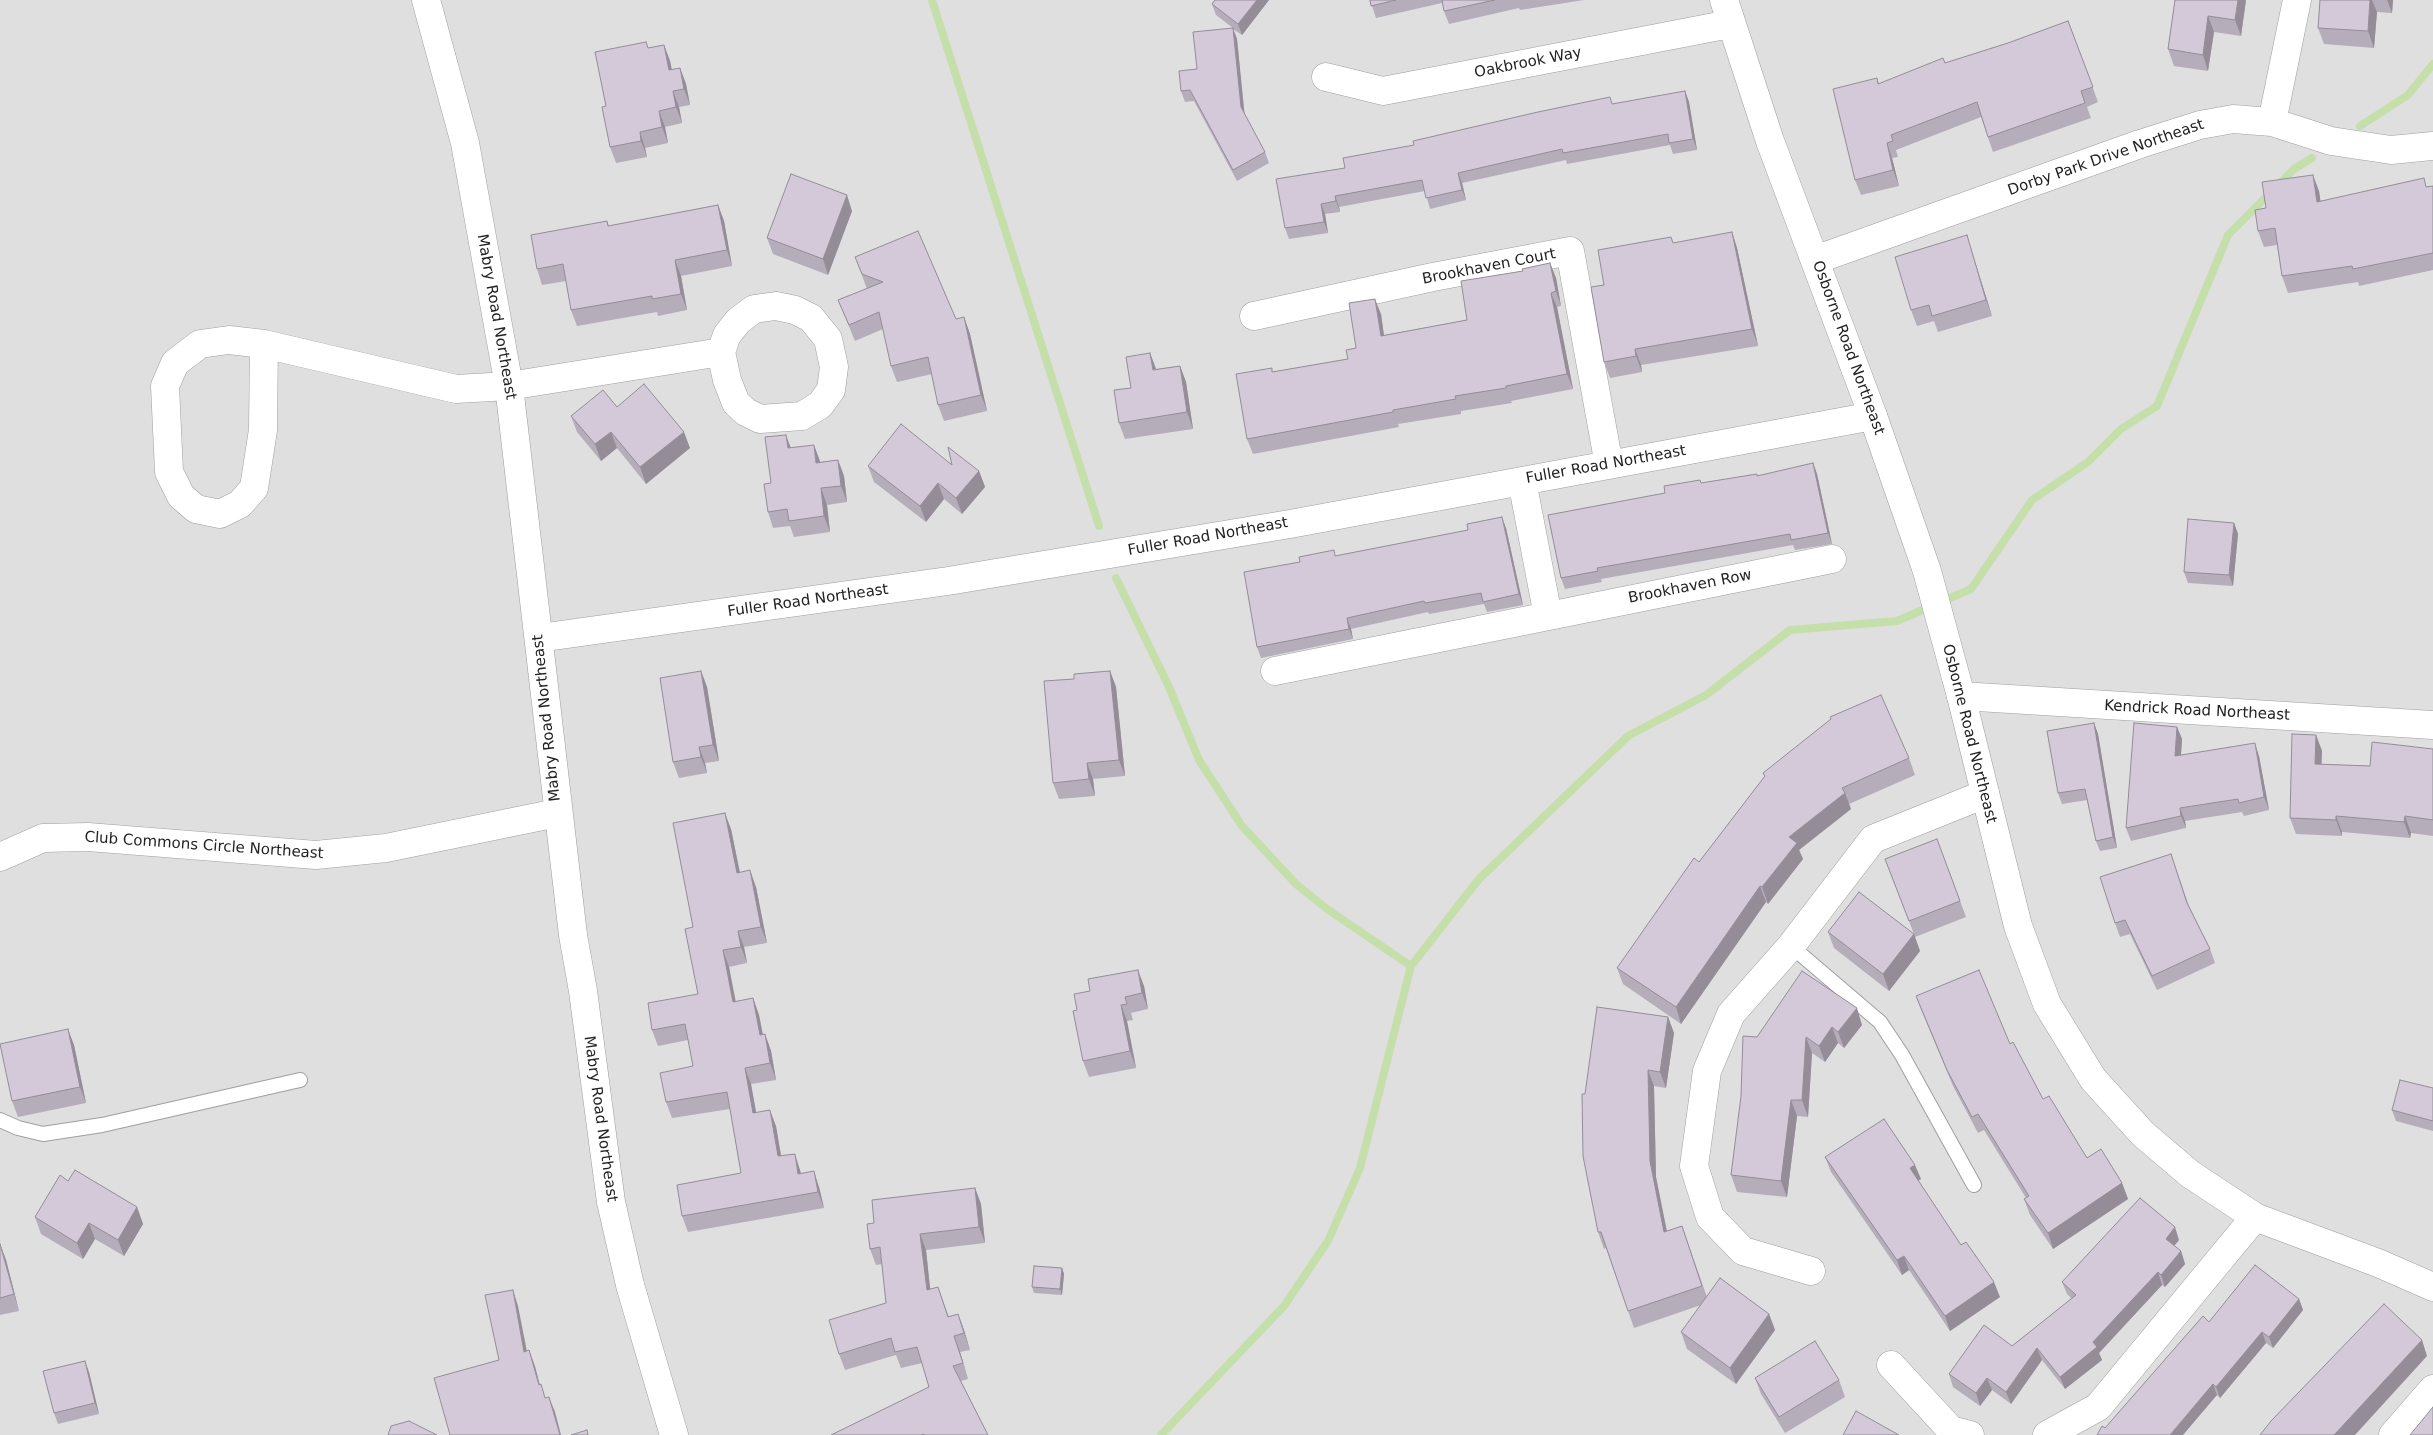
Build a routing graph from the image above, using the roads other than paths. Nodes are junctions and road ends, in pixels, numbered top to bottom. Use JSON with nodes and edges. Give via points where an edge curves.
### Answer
{"nodes":[{"id":1,"x":426,"y":0,"type":"edge"},
{"id":2,"x":2297,"y":0,"type":"edge"},
{"id":3,"x":1727,"y":12,"type":"edge"},
{"id":4,"x":1326,"y":77,"type":"dead end"},
{"id":5,"x":2272,"y":122,"type":"junction"},
{"id":6,"x":2433,"y":146,"type":"edge"},
{"id":7,"x":1815,"y":260,"type":"junction"},
{"id":8,"x":1254,"y":316,"type":"dead end"},
{"id":9,"x":264,"y":344,"type":"junction"},
{"id":10,"x":721,"y":352,"type":"junction"},
{"id":11,"x":509,"y":386,"type":"junction"},
{"id":12,"x":1873,"y":416,"type":"junction"},
{"id":13,"x":1609,"y":465,"type":"junction"},
{"id":14,"x":1522,"y":481,"type":"junction"},
{"id":15,"x":1832,"y":559,"type":"dead end"},
{"id":16,"x":1548,"y":616,"type":"junction"},
{"id":17,"x":539,"y":638,"type":"junction"},
{"id":18,"x":1275,"y":671,"type":"dead end"},
{"id":19,"x":1961,"y":696,"type":"junction"},
{"id":20,"x":2433,"y":725,"type":"edge"},
{"id":21,"x":1985,"y":794,"type":"junction"},
{"id":22,"x":558,"y":813,"type":"junction"},
{"id":23,"x":0,"y":857,"type":"edge"},
{"id":24,"x":1791,"y":946,"type":"junction"},
{"id":25,"x":300,"y":1080,"type":"dead end"},
{"id":26,"x":0,"y":1120,"type":"edge"},
{"id":27,"x":1974,"y":1185,"type":"dead end"},
{"id":28,"x":2256,"y":1217,"type":"junction"},
{"id":29,"x":1811,"y":1271,"type":"dead end"},
{"id":30,"x":2433,"y":1287,"type":"edge"},
{"id":31,"x":1891,"y":1365,"type":"dead end"},
{"id":32,"x":2431,"y":1392,"type":"edge"},
{"id":33,"x":674,"y":1435,"type":"edge"},
{"id":34,"x":1970,"y":1435,"type":"edge"},
{"id":35,"x":2047,"y":1435,"type":"edge"},
{"id":36,"x":2393,"y":1435,"type":"edge"}],
"edges":[{"from":1,"to":11,"type":"street","name":"Mabry Road Northeast","via":[[465,143]]},
{"from":2,"to":5,"type":"street"},
{"from":3,"to":4,"type":"street","name":"Oakbrook Way","via":[[1383,91]]},
{"from":3,"to":7,"type":"street","name":"Osborne Road Northeast","via":[[1770,142]]},
{"from":5,"to":6,"type":"street","name":"Dorby Park Drive Northeast","via":[[2330,141],[2391,150]]},
{"from":5,"to":7,"type":"street","name":"Dorby Park Drive Northeast","via":[[2233,119],[2200,125]]},
{"from":7,"to":12,"type":"street","name":"Osborne Road Northeast"},
{"from":8,"to":13,"type":"street","name":"Brookhaven Court","via":[[1570,251]]},
{"from":9,"to":9,"type":"street","via":[[229,340],[200,344],[175,363],[165,386],[169,472],[182,496],[196,509],[220,514],[240,504],[254,488],[263,430]]},
{"from":9,"to":11,"type":"street","via":[[456,389]]},
{"from":10,"to":10,"type":"street","via":[[727,335],[754,308],[776,306],[795,310],[811,318],[828,339],[834,367],[831,390],[820,405],[802,416],[760,419],[736,404]]},
{"from":10,"to":11,"type":"street"},
{"from":11,"to":17,"type":"street","name":"Mabry Road Northeast"},
{"from":12,"to":13,"type":"street","name":"Fuller Road Northeast"},
{"from":12,"to":19,"type":"street","name":"Osborne Road Northeast","via":[[1927,571]]},
{"from":13,"to":14,"type":"street","name":"Fuller Road Northeast"},
{"from":14,"to":16,"type":"street"},
{"from":14,"to":17,"type":"street","name":"Fuller Road Northeast","via":[[948,581]]},
{"from":15,"to":16,"type":"street","name":"Brookhaven Row"},
{"from":16,"to":18,"type":"street","name":"Brookhaven Row"},
{"from":17,"to":22,"type":"street","name":"Mabry Road Northeast"},
{"from":19,"to":20,"type":"street","name":"Kendrick Road Northeast"},
{"from":19,"to":21,"type":"street","name":"Osborne Road Northeast"},
{"from":21,"to":24,"type":"street","via":[[1873,838]]},
{"from":21,"to":28,"type":"street","name":"Osborne Road Northeast","via":[[2018,926],[2047,1004],[2093,1078],[2144,1134],[2190,1174]]},
{"from":22,"to":23,"type":"street","name":"Club Commons Circle Northeast","via":[[386,848],[316,855],[70,837],[43,838]]},
{"from":22,"to":33,"type":"street","name":"Mabry Road Northeast","via":[[612,1202],[630,1285]]},
{"from":24,"to":27,"type":"lane","via":[[1880,1022],[1902,1055]]},
{"from":24,"to":29,"type":"street","via":[[1731,1014],[1706,1071],[1694,1166],[1710,1217],[1743,1251]]},
{"from":25,"to":26,"type":"lane","via":[[102,1125],[44,1134]]},
{"from":28,"to":30,"type":"street","name":"Osborne Road Northeast"},
{"from":28,"to":35,"type":"street","via":[[2098,1407]]},
{"from":31,"to":34,"type":"street","via":[[1952,1430]]},
{"from":32,"to":36,"type":"street"}]}
